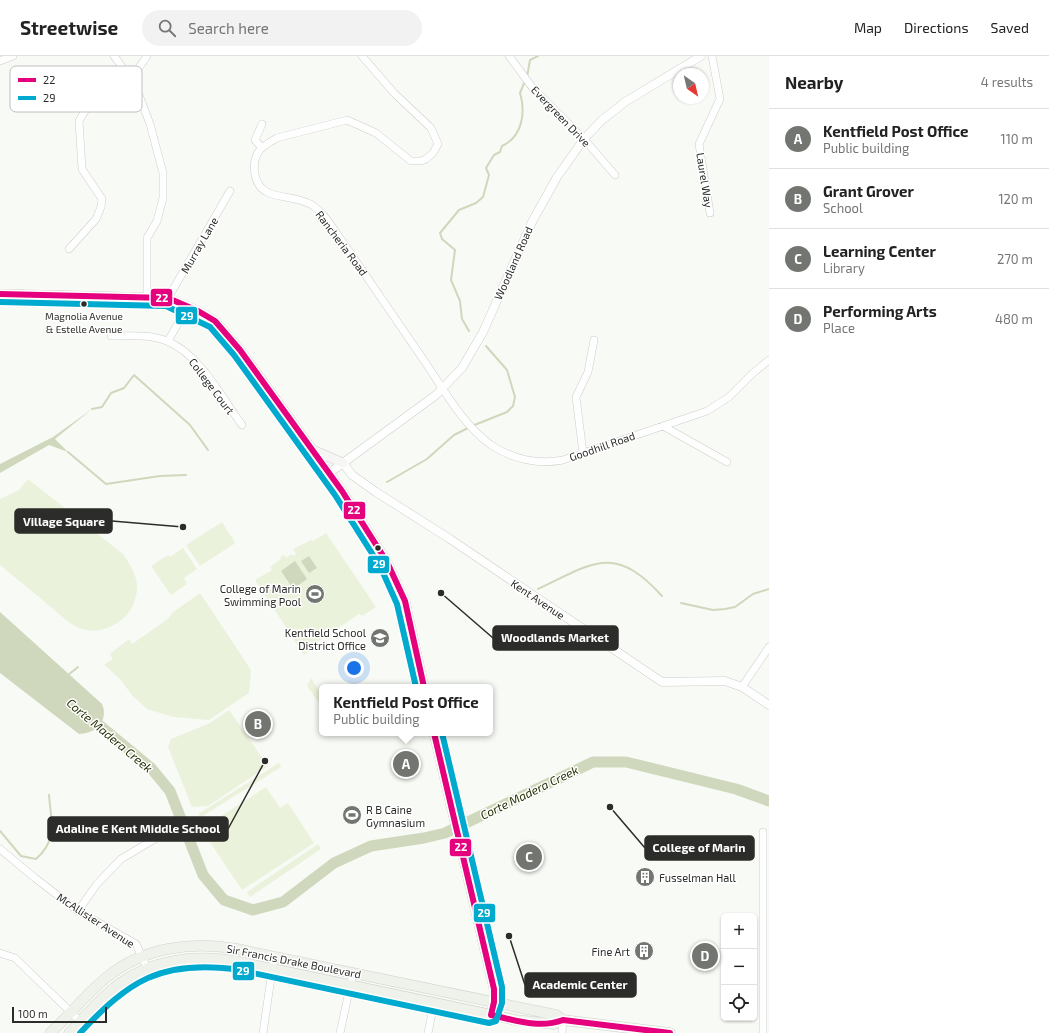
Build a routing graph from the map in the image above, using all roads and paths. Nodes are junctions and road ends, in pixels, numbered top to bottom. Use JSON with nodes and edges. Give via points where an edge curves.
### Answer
{"nodes":[{"id":1,"x":13,"y":56,"type":"edge"},
{"id":2,"x":114,"y":56,"type":"edge"},
{"id":3,"x":147,"y":56,"type":"edge"},
{"id":4,"x":362,"y":56,"type":"edge"},
{"id":5,"x":509,"y":56,"type":"edge"},
{"id":6,"x":701,"y":56,"type":"edge"},
{"id":7,"x":712,"y":56,"type":"edge"},
{"id":8,"x":0,"y":61,"type":"edge"},
{"id":9,"x":121,"y":66,"type":"edge"},
{"id":10,"x":140,"y":66,"type":"edge"},
{"id":11,"x":142,"y":105,"type":"edge"},
{"id":12,"x":84,"y":112,"type":"edge"},
{"id":13,"x":262,"y":124,"type":"dead end"},
{"id":14,"x":584,"y":139,"type":"junction"},
{"id":15,"x":262,"y":148,"type":"junction"},
{"id":16,"x":615,"y":175,"type":"dead end"},
{"id":17,"x":230,"y":191,"type":"dead end"},
{"id":18,"x":710,"y":213,"type":"dead end"},
{"id":19,"x":69,"y":249,"type":"dead end"},
{"id":20,"x":0,"y":294,"type":"edge"},
{"id":21,"x":147,"y":297,"type":"junction"},
{"id":22,"x":168,"y":298,"type":"junction"},
{"id":23,"x":188,"y":306,"type":"junction"},
{"id":24,"x":112,"y":336,"type":"dead end"},
{"id":25,"x":594,"y":340,"type":"dead end"},
{"id":26,"x":168,"y":341,"type":"junction"},
{"id":27,"x":769,"y":360,"type":"edge"},
{"id":28,"x":443,"y":389,"type":"junction"},
{"id":29,"x":242,"y":425,"type":"dead end"},
{"id":30,"x":663,"y":426,"type":"junction"},
{"id":31,"x":311,"y":449,"type":"junction"},
{"id":32,"x":583,"y":453,"type":"junction"},
{"id":33,"x":727,"y":462,"type":"dead end"},
{"id":34,"x":343,"y":463,"type":"junction"},
{"id":35,"x":328,"y":474,"type":"junction"},
{"id":36,"x":769,"y":647,"type":"edge"},
{"id":37,"x":423,"y":684,"type":"edge"},
{"id":38,"x":742,"y":687,"type":"junction"},
{"id":39,"x":769,"y":705,"type":"edge"},
{"id":40,"x":435,"y":736,"type":"edge"},
{"id":41,"x":175,"y":827,"type":"dead end"},
{"id":42,"x":763,"y":832,"type":"dead end"},
{"id":43,"x":0,"y":849,"type":"edge"},
{"id":44,"x":766,"y":865,"type":"edge"},
{"id":45,"x":78,"y":910,"type":"junction"},
{"id":46,"x":0,"y":953,"type":"edge"},
{"id":47,"x":142,"y":956,"type":"junction"},
{"id":48,"x":274,"y":957,"type":"junction"},
{"id":49,"x":147,"y":968,"type":"junction"},
{"id":50,"x":272,"y":969,"type":"junction"},
{"id":51,"x":352,"y":973,"type":"junction"},
{"id":52,"x":350,"y":985,"type":"junction"},
{"id":53,"x":765,"y":990,"type":"edge"},
{"id":54,"x":432,"y":1002,"type":"junction"},
{"id":55,"x":494,"y":1002,"type":"junction"},
{"id":56,"x":71,"y":1012,"type":"junction"},
{"id":57,"x":491,"y":1015,"type":"junction"},
{"id":58,"x":564,"y":1020,"type":"junction"},
{"id":59,"x":80,"y":1021,"type":"junction"},
{"id":60,"x":648,"y":1031,"type":"edge"},
{"id":61,"x":50,"y":1033,"type":"edge"},
{"id":62,"x":69,"y":1033,"type":"edge"},
{"id":63,"x":263,"y":1033,"type":"edge"},
{"id":64,"x":340,"y":1033,"type":"edge"},
{"id":65,"x":428,"y":1033,"type":"edge"},
{"id":66,"x":562,"y":1033,"type":"edge"},
{"id":67,"x":670,"y":1033,"type":"edge"},
{"id":68,"x":763,"y":1033,"type":"edge"}],
"edges":[{"from":1,"to":8,"type":"street"},
{"from":2,"to":9,"type":"street"},
{"from":3,"to":10,"type":"street"},
{"from":4,"to":15,"type":"street","via":[[394,93],[431,128],[438,144],[433,153],[421,161],[411,161],[376,133],[347,120],[277,138]]},
{"from":5,"to":14,"type":"street","name":"Evergreen Drive","via":[[529,83]]},
{"from":6,"to":14,"type":"street","name":"Woodland Road","via":[[625,102],[602,120]]},
{"from":7,"to":18,"type":"street","name":"Laurel Way","via":[[720,99],[699,144]]},
{"from":11,"to":21,"type":"street","via":[[150,124],[163,173],[164,187],[164,198],[157,221],[147,238]]},
{"from":12,"to":19,"type":"street","via":[[79,121],[82,170],[102,199],[96,219]]},
{"from":13,"to":15,"type":"street","via":[[255,140]]},
{"from":14,"to":16,"type":"street","name":"Evergreen Drive"},
{"from":14,"to":28,"type":"street","name":"Woodland Road","via":[[557,177],[532,222],[477,344],[462,368]]},
{"from":15,"to":28,"type":"street","name":"Rancheria Road","via":[[254,165],[254,173],[262,188],[270,194],[300,199],[322,213]]},
{"from":17,"to":22,"type":"street","name":"Murray Lane"},
{"from":20,"to":21,"type":"main road"},
{"from":21,"to":22,"type":"main road"},
{"from":22,"to":23,"type":"main road"},
{"from":23,"to":26,"type":"street"},
{"from":23,"to":31,"type":"main road","via":[[215,321],[228,335]]},
{"from":24,"to":26,"type":"street","name":"College Court","via":[[144,336]]},
{"from":25,"to":32,"type":"street","via":[[588,372],[576,397]]},
{"from":26,"to":29,"type":"street","name":"College Court","via":[[197,362]]},
{"from":27,"to":30,"type":"street","name":"Goodhill Road","via":[[729,397],[712,408]]},
{"from":28,"to":32,"type":"street","name":"Goodhill Road","via":[[471,426],[491,444],[526,460],[544,462],[553,462]]},
{"from":28,"to":34,"type":"street","name":"Woodland Road"},
{"from":30,"to":32,"type":"street","name":"Goodhill Road"},
{"from":30,"to":33,"type":"street"},
{"from":31,"to":34,"type":"main road"},
{"from":31,"to":35,"type":"main road"},
{"from":34,"to":35,"type":"street","name":"Woodland Road"},
{"from":34,"to":38,"type":"street","name":"Kent Avenue","via":[[352,475],[376,492],[662,682],[725,681]]},
{"from":35,"to":37,"type":"main road","via":[[372,538],[398,583],[408,609]]},
{"from":36,"to":38,"type":"street"},
{"from":38,"to":39,"type":"street","name":"Kent Avenue"},
{"from":40,"to":55,"type":"main road","via":[[494,989]]},
{"from":41,"to":45,"type":"street","via":[[121,859],[97,884]]},
{"from":42,"to":44,"type":"street"},
{"from":43,"to":45,"type":"street","name":"McAllister Avenue"},
{"from":44,"to":53,"type":"street"},
{"from":45,"to":47,"type":"street","name":"McAllister Avenue","via":[[136,944]]},
{"from":46,"to":56,"type":"street","via":[[15,958]]},
{"from":47,"to":48,"type":"main road","name":"Sir Francis Drake Boulevard","via":[[192,944],[225,947]]},
{"from":47,"to":49,"type":"street","name":"McAllister Avenue"},
{"from":47,"to":56,"type":"main road","name":"Sir Francis Drake Boulevard","via":[[107,976]]},
{"from":48,"to":50,"type":"street"},
{"from":48,"to":51,"type":"main road","name":"Sir Francis Drake Boulevard"},
{"from":49,"to":50,"type":"main road","name":"Sir Francis Drake Boulevard","via":[[193,957],[223,959]]},
{"from":49,"to":59,"type":"main road","name":"Sir Francis Drake Boulevard","via":[[115,987]]},
{"from":50,"to":52,"type":"main road","name":"Sir Francis Drake Boulevard"},
{"from":50,"to":63,"type":"street"},
{"from":51,"to":52,"type":"street"},
{"from":51,"to":55,"type":"main road","name":"Sir Francis Drake Boulevard"},
{"from":52,"to":54,"type":"main road","name":"Sir Francis Drake Boulevard"},
{"from":52,"to":64,"type":"street"},
{"from":53,"to":68,"type":"street"},
{"from":54,"to":57,"type":"main road","name":"Sir Francis Drake Boulevard"},
{"from":54,"to":65,"type":"street"},
{"from":55,"to":57,"type":"main road"},
{"from":55,"to":58,"type":"main road","name":"Sir Francis Drake Boulevard","via":[[556,1015]]},
{"from":56,"to":59,"type":"street"},
{"from":56,"to":61,"type":"main road","name":"Sir Francis Drake Boulevard"},
{"from":57,"to":58,"type":"main road","name":"Sir Francis Drake Boulevard","via":[[549,1024]]},
{"from":58,"to":60,"type":"main road","name":"Sir Francis Drake Boulevard"},
{"from":58,"to":66,"type":"street"},
{"from":59,"to":62,"type":"main road","name":"Sir Francis Drake Boulevard"},
{"from":60,"to":67,"type":"main road","name":"Sir Francis Drake Boulevard"}]}
